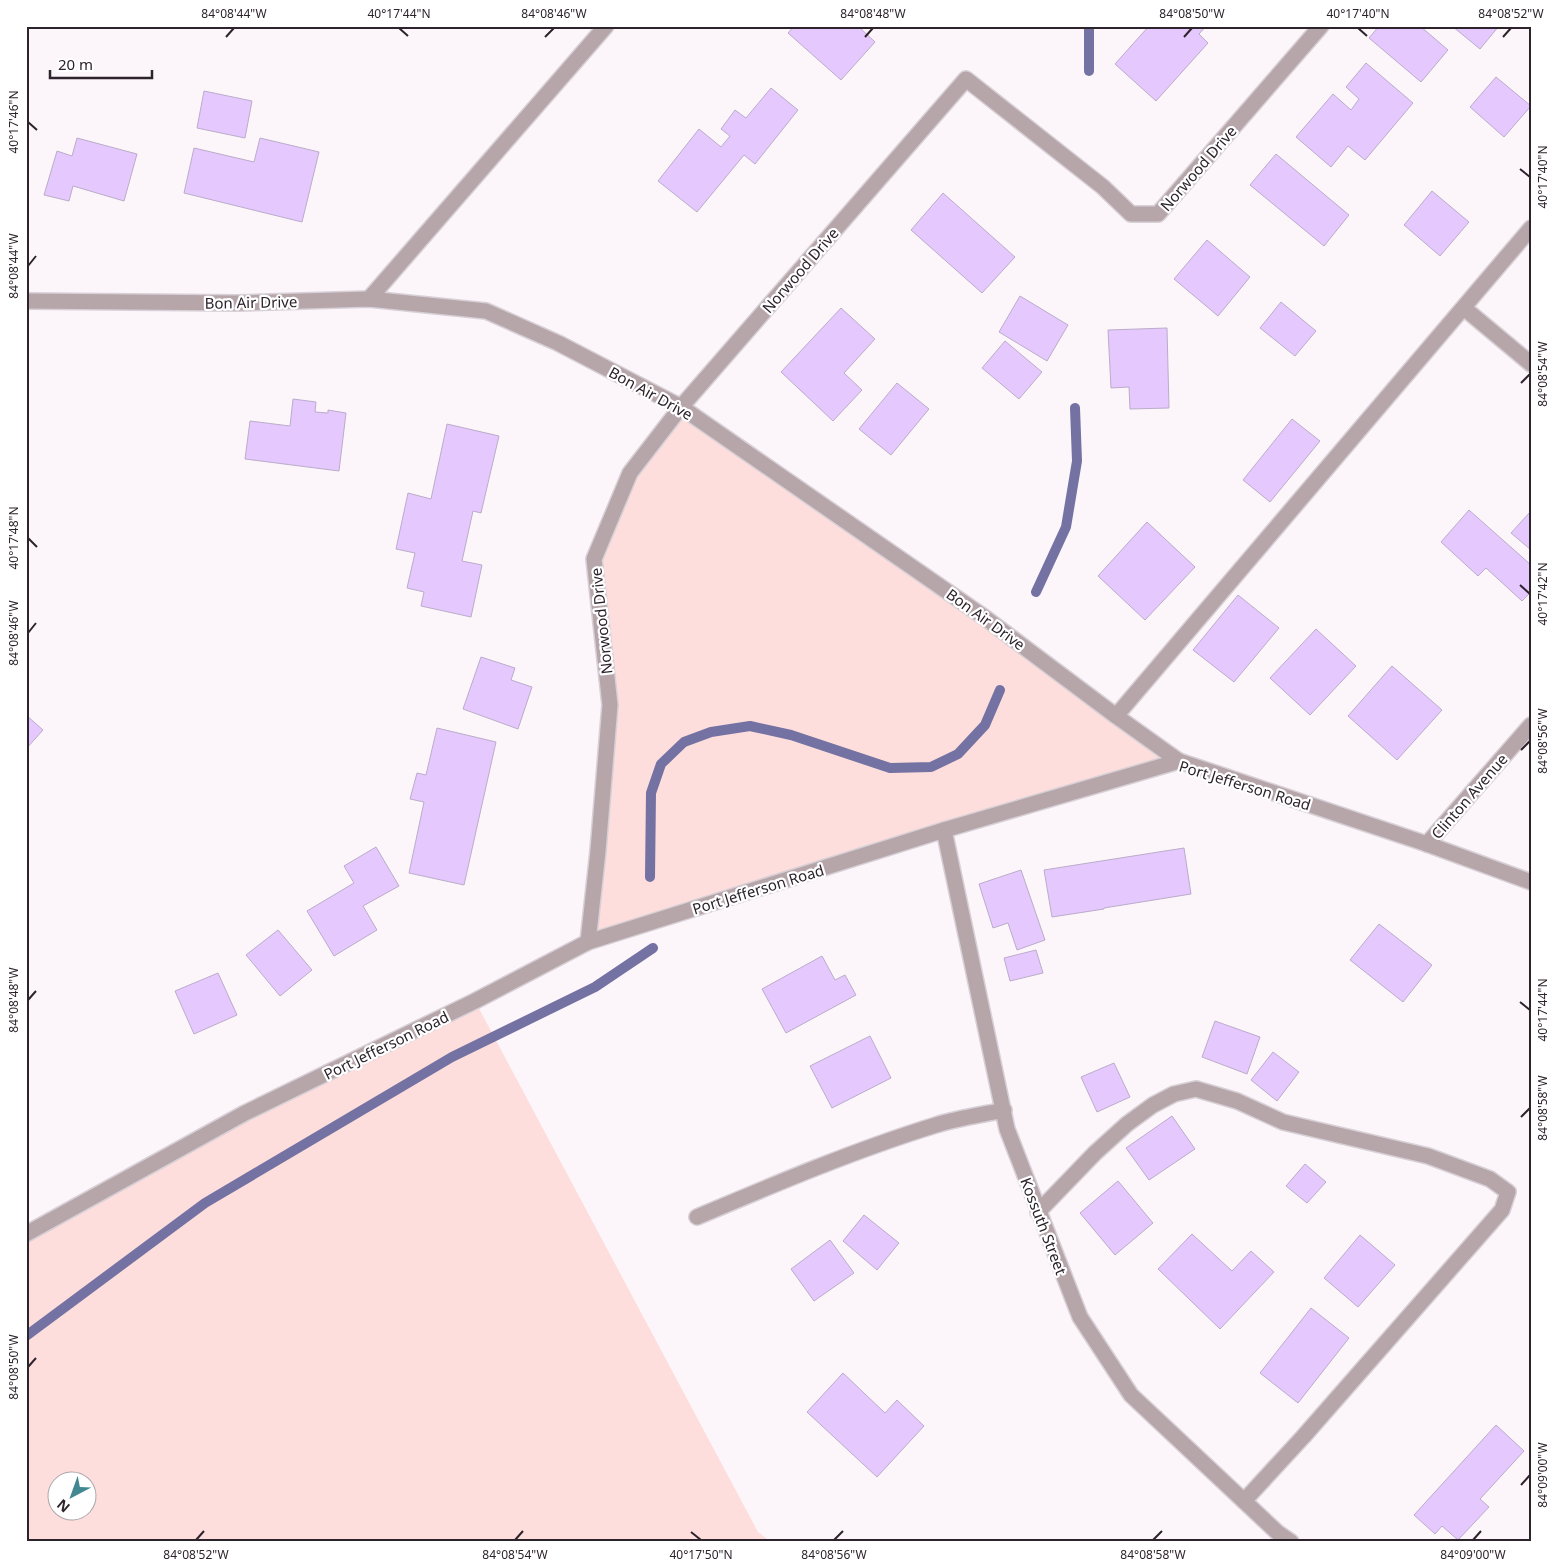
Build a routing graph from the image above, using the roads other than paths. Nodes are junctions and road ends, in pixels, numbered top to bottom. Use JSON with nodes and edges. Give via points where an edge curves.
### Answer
{"nodes":[{"id":1,"x":606,"y":26,"type":"edge"},
{"id":2,"x":1321,"y":26,"type":"edge"},
{"id":3,"x":1531,"y":228,"type":"edge"},
{"id":4,"x":370,"y":300,"type":"junction"},
{"id":5,"x":26,"y":301,"type":"edge"},
{"id":6,"x":1464,"y":308,"type":"junction"},
{"id":7,"x":1531,"y":364,"type":"edge"},
{"id":8,"x":682,"y":407,"type":"junction"},
{"id":9,"x":1116,"y":716,"type":"junction"},
{"id":10,"x":1531,"y":725,"type":"edge"},
{"id":11,"x":1179,"y":761,"type":"junction"},
{"id":12,"x":944,"y":830,"type":"junction"},
{"id":13,"x":1427,"y":844,"type":"junction"},
{"id":14,"x":1531,"y":882,"type":"edge"},
{"id":15,"x":588,"y":942,"type":"junction"},
{"id":16,"x":1004,"y":1110,"type":"junction"},
{"id":17,"x":1038,"y":1212,"type":"junction"},
{"id":18,"x":697,"y":1217,"type":"dead end"},
{"id":19,"x":26,"y":1234,"type":"edge"},
{"id":20,"x":1244,"y":1501,"type":"junction"},
{"id":21,"x":1291,"y":1542,"type":"edge"}],
"edges":[{"from":1,"to":4,"type":"street"},
{"from":2,"to":8,"type":"street","name":"Norwood Drive","via":[[1158,214],[1131,214],[1103,187],[966,79]]},
{"from":3,"to":6,"type":"street"},
{"from":4,"to":5,"type":"street","name":"Bon Air Drive"},
{"from":4,"to":8,"type":"street","name":"Bon Air Drive","via":[[486,312],[558,343]]},
{"from":6,"to":7,"type":"street"},
{"from":6,"to":9,"type":"street"},
{"from":8,"to":9,"type":"street","name":"Bon Air Drive","via":[[984,617]]},
{"from":8,"to":15,"type":"street","name":"Norwood Drive","via":[[630,473],[594,559],[610,705]]},
{"from":9,"to":11,"type":"street","name":"Bon Air Drive"},
{"from":10,"to":13,"type":"street","name":"Clinton Avenue"},
{"from":11,"to":12,"type":"street","name":"Port Jefferson Road"},
{"from":11,"to":13,"type":"street","name":"Port Jefferson Road"},
{"from":12,"to":15,"type":"street","name":"Port Jefferson Road"},
{"from":12,"to":16,"type":"street","name":"Kossuth Street"},
{"from":13,"to":14,"type":"street","name":"Port Jefferson Road"},
{"from":15,"to":19,"type":"street","name":"Port Jefferson Road","via":[[245,1113]]},
{"from":16,"to":17,"type":"street","name":"Kossuth Street","via":[[1007,1129]]},
{"from":16,"to":18,"type":"street","via":[[938,1125],[887,1142]]},
{"from":17,"to":20,"type":"street","name":"Kossuth Street","via":[[1080,1317],[1130,1396]]},
{"from":17,"to":20,"type":"street","via":[[1094,1153],[1127,1124],[1174,1094],[1196,1089],[1237,1101],[1283,1122],[1428,1156],[1490,1179],[1508,1192],[1502,1210]]},
{"from":20,"to":21,"type":"street","name":"Kossuth Street"}]}
